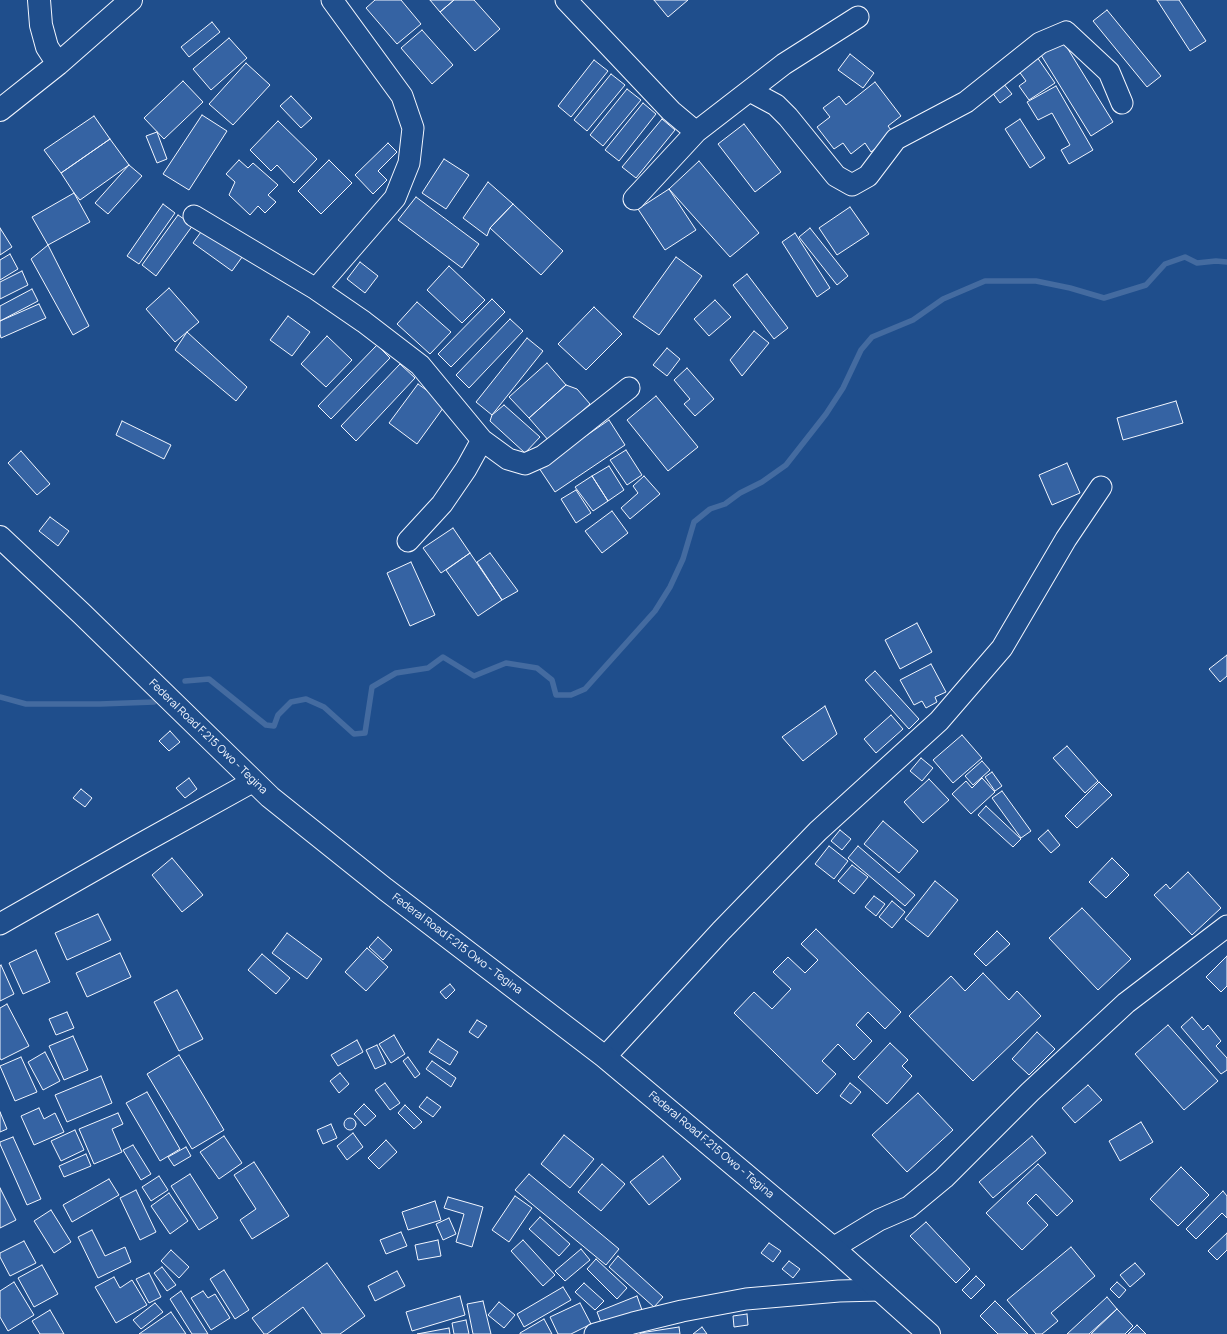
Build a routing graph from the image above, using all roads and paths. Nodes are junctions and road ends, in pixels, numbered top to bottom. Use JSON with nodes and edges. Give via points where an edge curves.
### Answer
{"nodes":[{"id":1,"x":39,"y":0,"type":"edge"},
{"id":2,"x":130,"y":0,"type":"edge"},
{"id":3,"x":332,"y":0,"type":"edge"},
{"id":4,"x":566,"y":0,"type":"edge"},
{"id":5,"x":858,"y":18,"type":"dead end"},
{"id":6,"x":58,"y":64,"type":"junction"},
{"id":7,"x":750,"y":91,"type":"junction"},
{"id":8,"x":1122,"y":103,"type":"dead end"},
{"id":9,"x":0,"y":110,"type":"edge"},
{"id":10,"x":696,"y":132,"type":"junction"},
{"id":11,"x":634,"y":199,"type":"dead end"},
{"id":12,"x":194,"y":216,"type":"dead end"},
{"id":13,"x":316,"y":288,"type":"junction"},
{"id":14,"x":629,"y":388,"type":"dead end"},
{"id":15,"x":482,"y":440,"type":"junction"},
{"id":16,"x":1101,"y":487,"type":"dead end"},
{"id":17,"x":0,"y":537,"type":"edge"},
{"id":18,"x":408,"y":541,"type":"dead end"},
{"id":19,"x":252,"y":782,"type":"junction"},
{"id":20,"x":0,"y":924,"type":"edge"},
{"id":21,"x":1227,"y":926,"type":"edge"},
{"id":22,"x":606,"y":1058,"type":"junction"},
{"id":23,"x":833,"y":1248,"type":"junction"},
{"id":24,"x":880,"y":1290,"type":"junction"},
{"id":25,"x":595,"y":1334,"type":"edge"},
{"id":26,"x":929,"y":1334,"type":"edge"}],
"edges":[{"from":1,"to":6,"type":"main road","via":[[41,25],[47,47]]},
{"from":2,"to":6,"type":"main road"},
{"from":3,"to":13,"type":"street","via":[[402,96],[413,128],[409,163],[395,198]]},
{"from":4,"to":10,"type":"street","via":[[672,111]]},
{"from":5,"to":7,"type":"street","via":[[784,64]]},
{"from":6,"to":9,"type":"main road"},
{"from":7,"to":8,"type":"street","via":[[776,105],[836,176],[852,185],[868,176],[896,139],[966,102],[1040,43],[1066,32],[1109,72]]},
{"from":7,"to":10,"type":"street"},
{"from":10,"to":11,"type":"street"},
{"from":12,"to":13,"type":"street"},
{"from":13,"to":15,"type":"street","via":[[420,365]]},
{"from":14,"to":15,"type":"street","via":[[543,456],[525,464],[508,459]]},
{"from":15,"to":18,"type":"street","via":[[442,504]]},
{"from":16,"to":22,"type":"street","via":[[1066,539],[1002,648],[939,721],[818,831],[721,931]]},
{"from":17,"to":19,"type":"main road","name":"Federal Road F.215 Owo - Tegina"},
{"from":19,"to":20,"type":"street"},
{"from":19,"to":22,"type":"main road","name":"Federal Road F.215 Owo - Tegina","via":[[385,889]]},
{"from":21,"to":23,"type":"street","via":[[1126,1003],[1030,1092],[944,1178],[909,1207],[879,1220]]},
{"from":22,"to":23,"type":"main road","name":"Federal Road F.215 Owo - Tegina"},
{"from":23,"to":24,"type":"main road","name":"Federal Road F.215 Owo - Tegina"},
{"from":24,"to":25,"type":"street","via":[[746,1299],[640,1321]]},
{"from":24,"to":26,"type":"main road","name":"Federal Road F.215 Owo - Tegina"}]}
